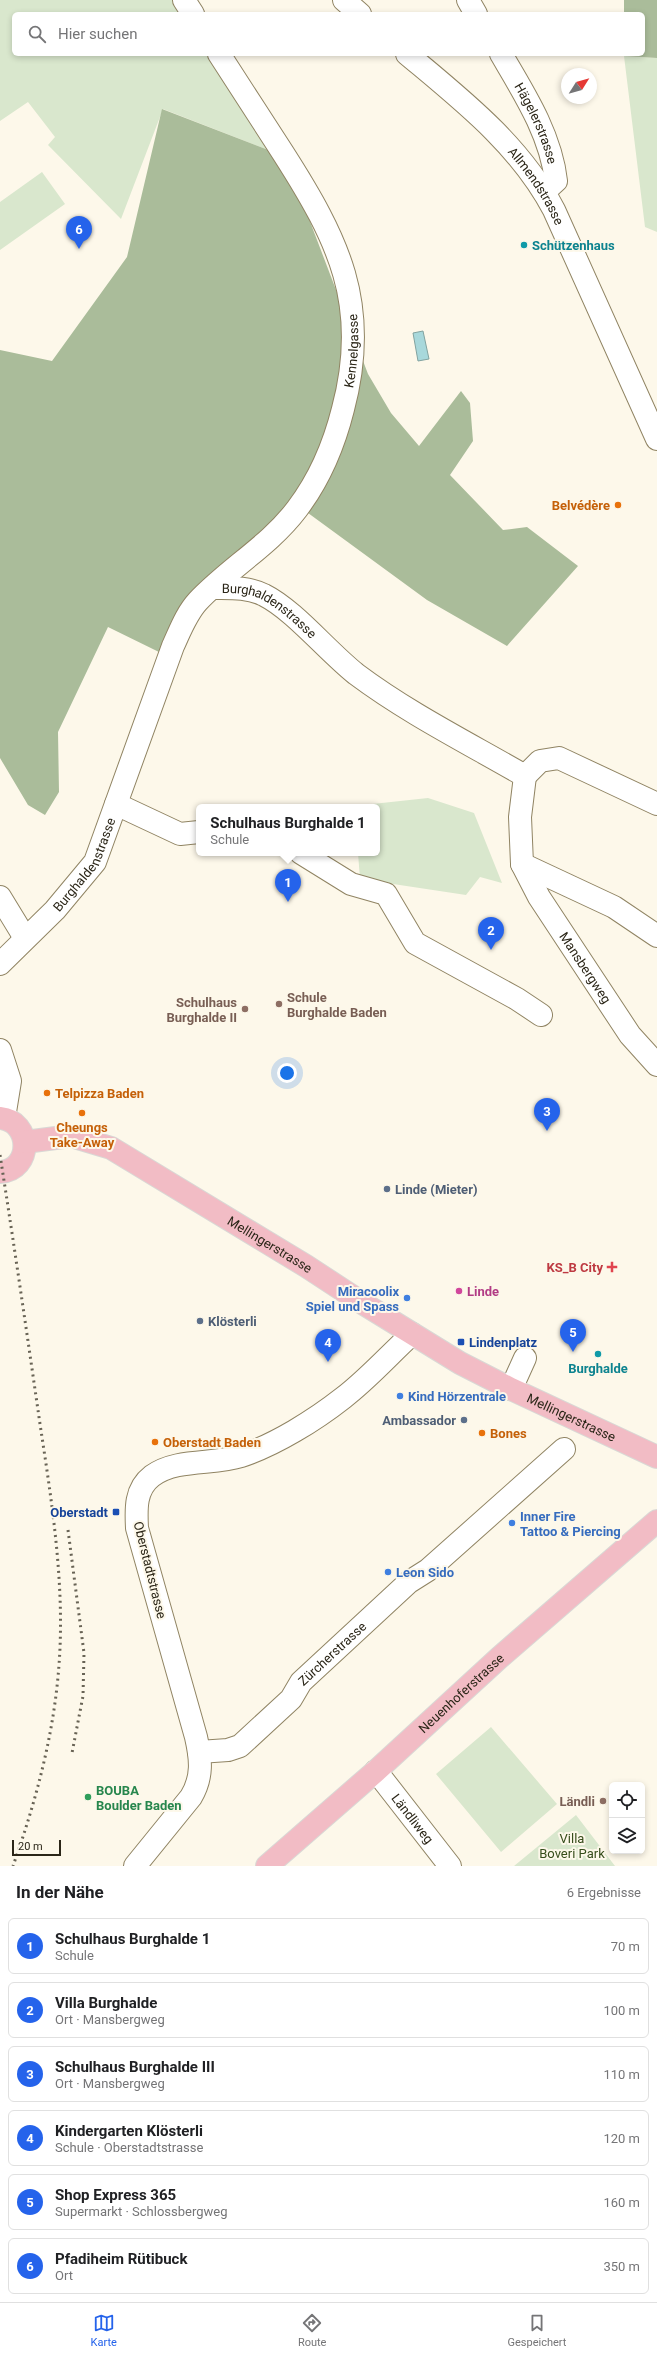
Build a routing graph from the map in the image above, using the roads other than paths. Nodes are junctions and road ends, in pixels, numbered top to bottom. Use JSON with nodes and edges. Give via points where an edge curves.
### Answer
{"nodes":[{"id":1,"x":184,"y":0,"type":"edge"},
{"id":2,"x":344,"y":0,"type":"edge"},
{"id":3,"x":468,"y":0,"type":"edge"},
{"id":4,"x":192,"y":12,"type":"edge"},
{"id":5,"x":358,"y":12,"type":"edge"},
{"id":6,"x":475,"y":12,"type":"edge"},
{"id":7,"x":220,"y":56,"type":"edge"},
{"id":8,"x":409,"y":56,"type":"edge"},
{"id":9,"x":501,"y":56,"type":"edge"},
{"id":10,"x":544,"y":192,"type":"junction"},
{"id":11,"x":657,"y":439,"type":"edge"},
{"id":12,"x":213,"y":588,"type":"junction"},
{"id":13,"x":525,"y":776,"type":"junction"},
{"id":14,"x":116,"y":804,"type":"junction"},
{"id":15,"x":657,"y":804,"type":"edge"},
{"id":16,"x":196,"y":832,"type":"edge"},
{"id":17,"x":306,"y":856,"type":"edge"},
{"id":18,"x":522,"y":864,"type":"junction"},
{"id":19,"x":0,"y":897,"type":"edge"},
{"id":20,"x":657,"y":936,"type":"edge"},
{"id":21,"x":25,"y":938,"type":"junction"},
{"id":22,"x":0,"y":964,"type":"edge"},
{"id":23,"x":541,"y":1015,"type":"dead end"},
{"id":24,"x":0,"y":1050,"type":"edge"},
{"id":25,"x":657,"y":1065,"type":"edge"},
{"id":26,"x":2,"y":1118,"type":"edge"},
{"id":27,"x":25,"y":1142,"type":"junction"},
{"id":28,"x":0,"y":1172,"type":"edge"},
{"id":29,"x":412,"y":1334,"type":"junction"},
{"id":30,"x":525,"y":1358,"type":"dead end"},
{"id":31,"x":511,"y":1389,"type":"junction"},
{"id":32,"x":564,"y":1449,"type":"dead end"},
{"id":33,"x":657,"y":1457,"type":"edge"},
{"id":34,"x":657,"y":1521,"type":"edge"},
{"id":35,"x":199,"y":1752,"type":"junction"},
{"id":36,"x":376,"y":1771,"type":"junction"},
{"id":37,"x":135,"y":1866,"type":"edge"},
{"id":38,"x":267,"y":1866,"type":"edge"},
{"id":39,"x":450,"y":1866,"type":"edge"}],
"edges":[{"from":1,"to":4,"type":"street"},
{"from":2,"to":5,"type":"street"},
{"from":3,"to":6,"type":"street"},
{"from":7,"to":12,"type":"street","name":"Kennelgasse","via":[[328,228],[346,278],[353,332],[351,373],[346,398],[337,433],[321,470],[303,500],[281,528]]},
{"from":8,"to":10,"type":"street","name":"Allmendstrasse","via":[[488,124],[526,166]]},
{"from":9,"to":10,"type":"street","name":"Hägelerstrasse","via":[[543,132],[552,160],[556,181]]},
{"from":10,"to":11,"type":"street","name":"Allmendstrasse"},
{"from":12,"to":13,"type":"street","name":"Burghaldenstrasse","via":[[246,589],[268,597],[372,686]]},
{"from":12,"to":14,"type":"street","name":"Burghaldenstrasse","via":[[191,610],[173,646]]},
{"from":13,"to":15,"type":"street","via":[[540,761],[559,758]]},
{"from":13,"to":18,"type":"street","name":"Mansbergweg","via":[[520,817]]},
{"from":14,"to":16,"type":"street","via":[[180,834]]},
{"from":14,"to":21,"type":"street","name":"Burghaldenstrasse","via":[[94,862],[55,910]]},
{"from":17,"to":23,"type":"street","via":[[351,884],[386,894],[415,943]]},
{"from":18,"to":20,"type":"street","via":[[614,907]]},
{"from":18,"to":25,"type":"street","name":"Mansbergweg","via":[[539,897],[630,1035]]},
{"from":19,"to":21,"type":"street"},
{"from":21,"to":22,"type":"street","name":"Burghaldenstrasse"},
{"from":24,"to":26,"type":"street","via":[[10,1081]]},
{"from":26,"to":27,"type":"main road","via":[[18,1127]]},
{"from":27,"to":28,"type":"main road","via":[[25,1150],[17,1164]]},
{"from":27,"to":29,"type":"main road","name":"Mellingerstrasse","via":[[70,1136],[111,1148],[306,1266]]},
{"from":29,"to":31,"type":"main road","name":"Mellingerstrasse","via":[[460,1363]]},
{"from":29,"to":35,"type":"street","name":"Oberstadtstrasse","via":[[344,1398],[290,1432],[239,1456],[164,1470],[152,1476],[139,1495],[136,1502],[137,1528]]},
{"from":30,"to":31,"type":"street"},
{"from":31,"to":33,"type":"main road","name":"Mellingerstrasse"},
{"from":32,"to":35,"type":"street","name":"Zürcherstrasse","via":[[428,1570],[409,1582],[301,1682],[291,1699],[240,1746],[228,1750]]},
{"from":34,"to":36,"type":"main road","name":"Neuenhoferstrasse","via":[[499,1658]]},
{"from":35,"to":37,"type":"street","via":[[201,1766],[197,1786]]},
{"from":36,"to":38,"type":"main road","name":"Neuenhoferstrasse"},
{"from":36,"to":39,"type":"street","name":"Ländliweg"}]}
